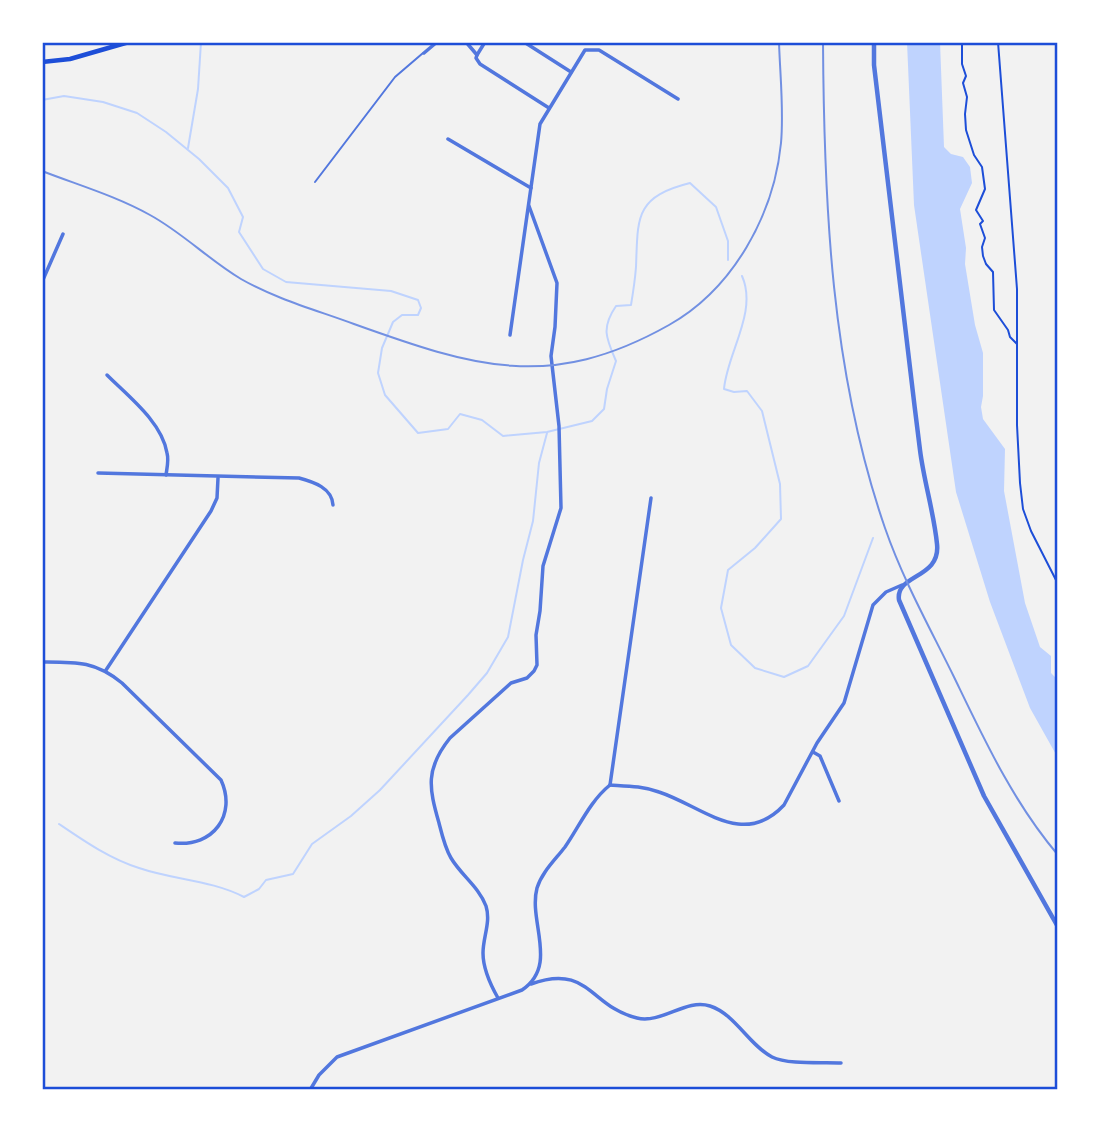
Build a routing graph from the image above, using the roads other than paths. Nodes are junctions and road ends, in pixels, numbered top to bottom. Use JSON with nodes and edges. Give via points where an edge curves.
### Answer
{"nodes":[{"id":1,"x":129,"y":42,"type":"edge"},
{"id":2,"x":437,"y":42,"type":"edge"},
{"id":3,"x":466,"y":42,"type":"edge"},
{"id":4,"x":485,"y":42,"type":"edge"},
{"id":5,"x":524,"y":42,"type":"edge"},
{"id":6,"x":874,"y":42,"type":"edge"},
{"id":7,"x":424,"y":52,"type":"joint"},
{"id":8,"x":477,"y":55,"type":"junction"},
{"id":9,"x":42,"y":62,"type":"edge"},
{"id":10,"x":571,"y":72,"type":"junction"},
{"id":11,"x":678,"y":99,"type":"dead end"},
{"id":12,"x":550,"y":108,"type":"junction"},
{"id":13,"x":448,"y":139,"type":"dead end"},
{"id":14,"x":315,"y":182,"type":"dead end"},
{"id":15,"x":531,"y":188,"type":"junction"},
{"id":16,"x":529,"y":206,"type":"junction"},
{"id":17,"x":63,"y":234,"type":"dead end"},
{"id":18,"x":42,"y":282,"type":"edge"},
{"id":19,"x":510,"y":335,"type":"dead end"},
{"id":20,"x":107,"y":375,"type":"dead end"},
{"id":21,"x":98,"y":473,"type":"dead end"},
{"id":22,"x":166,"y":475,"type":"junction"},
{"id":23,"x":218,"y":477,"type":"junction"},
{"id":24,"x":651,"y":498,"type":"dead end"},
{"id":25,"x":332,"y":505,"type":"dead end"},
{"id":26,"x":902,"y":585,"type":"junction"},
{"id":27,"x":42,"y":662,"type":"edge"},
{"id":28,"x":106,"y":670,"type":"junction"},
{"id":29,"x":812,"y":751,"type":"junction"},
{"id":30,"x":610,"y":785,"type":"junction"},
{"id":31,"x":839,"y":801,"type":"dead end"},
{"id":32,"x":175,"y":843,"type":"dead end"},
{"id":33,"x":1058,"y":927,"type":"edge"},
{"id":34,"x":529,"y":984,"type":"junction"},
{"id":35,"x":498,"y":998,"type":"junction"},
{"id":36,"x":841,"y":1063,"type":"dead end"},
{"id":37,"x":310,"y":1090,"type":"edge"}],
"edges":[{"from":1,"to":9,"type":"main road"},
{"from":2,"to":7,"type":"street"},
{"from":3,"to":8,"type":"street"},
{"from":4,"to":8,"type":"street"},
{"from":5,"to":10,"type":"street"},
{"from":6,"to":26,"type":"street","via":[[896,265],[923,474],[938,552],[933,564]]},
{"from":7,"to":14,"type":"lane","via":[[395,78]]},
{"from":8,"to":12,"type":"street","via":[[480,64]]},
{"from":10,"to":11,"type":"street","via":[[585,50],[599,50]]},
{"from":10,"to":12,"type":"street"},
{"from":12,"to":15,"type":"street","via":[[540,124]]},
{"from":13,"to":15,"type":"street"},
{"from":15,"to":16,"type":"street"},
{"from":16,"to":19,"type":"street"},
{"from":16,"to":35,"type":"street","via":[[557,283],[551,356],[561,508],[543,566],[537,665],[450,738],[429,785],[451,858],[485,905],[484,966]]},
{"from":17,"to":18,"type":"street"},
{"from":20,"to":22,"type":"street","via":[[137,404],[162,438],[167,451]]},
{"from":21,"to":22,"type":"street"},
{"from":22,"to":23,"type":"street"},
{"from":23,"to":25,"type":"street","via":[[305,480],[328,493]]},
{"from":23,"to":28,"type":"street","via":[[211,511]]},
{"from":24,"to":30,"type":"street"},
{"from":26,"to":29,"type":"street","via":[[873,605],[844,703]]},
{"from":26,"to":33,"type":"street","via":[[898,595],[902,611],[972,770]]},
{"from":27,"to":28,"type":"street","via":[[79,662]]},
{"from":28,"to":32,"type":"street","via":[[210,766],[224,786],[226,808],[216,830],[198,842]]},
{"from":29,"to":30,"type":"street","via":[[784,805],[763,820],[747,824],[726,823],[656,790]]},
{"from":29,"to":31,"type":"street","via":[[820,756]]},
{"from":30,"to":34,"type":"street","via":[[538,885],[536,913],[542,953]]},
{"from":34,"to":35,"type":"street"},
{"from":34,"to":36,"type":"street","via":[[549,977],[570,979],[615,1009],[643,1019],[708,1005],[775,1058]]},
{"from":35,"to":37,"type":"street","via":[[337,1057]]}]}
